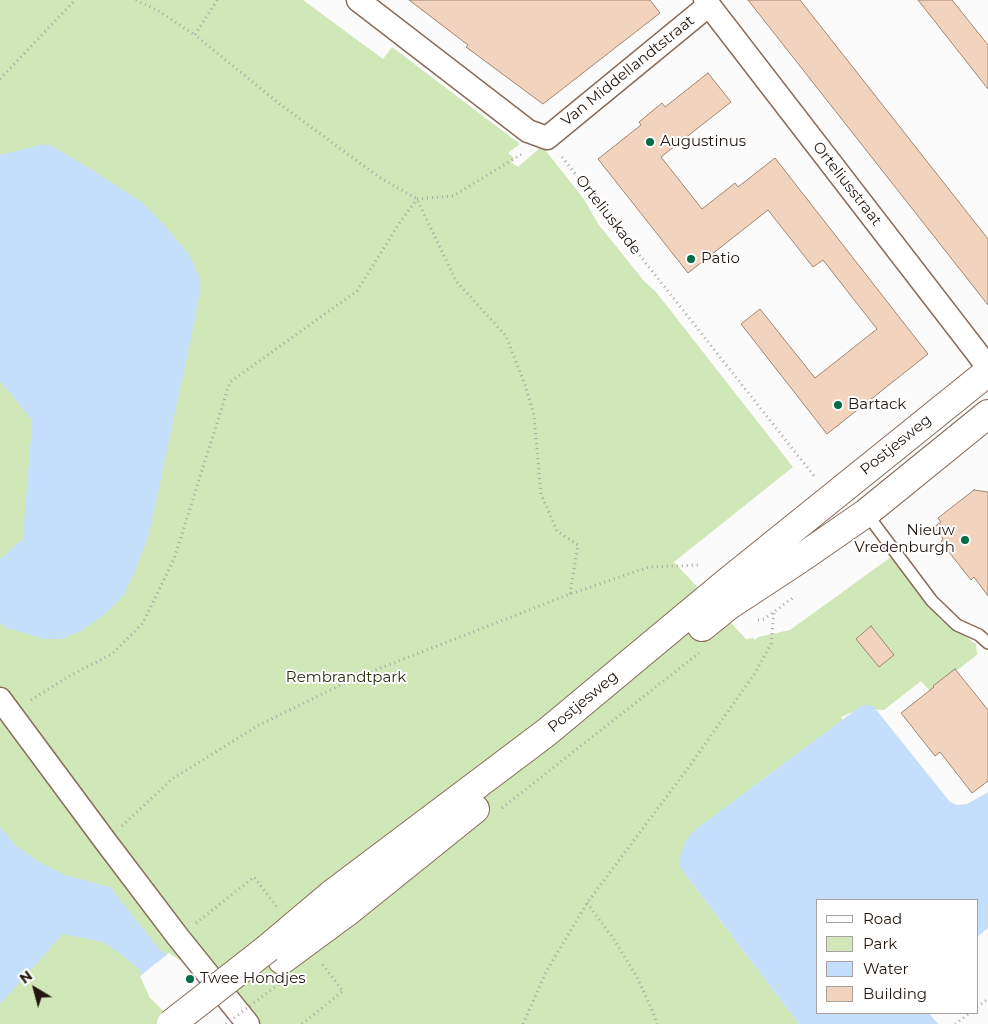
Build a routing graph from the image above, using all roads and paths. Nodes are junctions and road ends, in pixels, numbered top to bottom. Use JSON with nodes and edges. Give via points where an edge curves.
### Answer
{"nodes":[{"id":1,"x":75,"y":0,"type":"edge"},
{"id":2,"x":136,"y":0,"type":"edge"},
{"id":3,"x":217,"y":0,"type":"edge"},
{"id":4,"x":358,"y":0,"type":"edge"},
{"id":5,"x":707,"y":2,"type":"edge"},
{"id":6,"x":195,"y":35,"type":"junction"},
{"id":7,"x":0,"y":79,"type":"edge"},
{"id":8,"x":547,"y":138,"type":"junction"},
{"id":9,"x":416,"y":199,"type":"junction"},
{"id":10,"x":988,"y":368,"type":"edge"},
{"id":11,"x":988,"y":372,"type":"edge"},
{"id":12,"x":988,"y":414,"type":"edge"},
{"id":13,"x":814,"y":476,"type":"dead end"},
{"id":14,"x":866,"y":513,"type":"junction"},
{"id":15,"x":702,"y":566,"type":"dead end"},
{"id":16,"x":570,"y":594,"type":"junction"},
{"id":17,"x":755,"y":621,"type":"dead end"},
{"id":18,"x":988,"y":643,"type":"edge"},
{"id":19,"x":706,"y":648,"type":"dead end"},
{"id":20,"x":5,"y":706,"type":"edge"},
{"id":21,"x":495,"y":814,"type":"dead end"},
{"id":22,"x":106,"y":842,"type":"junction"},
{"id":23,"x":587,"y":903,"type":"junction"},
{"id":24,"x":208,"y":913,"type":"dead end"},
{"id":25,"x":282,"y":913,"type":"dead end"},
{"id":26,"x":280,"y":961,"type":"junction"},
{"id":27,"x":321,"y":962,"type":"dead end"},
{"id":28,"x":969,"y":1014,"type":"edge"},
{"id":29,"x":956,"y":1023,"type":"edge"},
{"id":30,"x":171,"y":1024,"type":"edge"},
{"id":31,"x":202,"y":1024,"type":"edge"},
{"id":32,"x":226,"y":1024,"type":"edge"},
{"id":33,"x":248,"y":1024,"type":"edge"},
{"id":34,"x":302,"y":1024,"type":"edge"},
{"id":35,"x":523,"y":1024,"type":"edge"},
{"id":36,"x":657,"y":1024,"type":"edge"}],
"edges":[{"from":1,"to":7,"type":"path"},
{"from":2,"to":6,"type":"path"},
{"from":3,"to":6,"type":"path"},
{"from":4,"to":8,"type":"street","via":[[528,131]]},
{"from":5,"to":8,"type":"street","name":"Van Middellandtstraat"},
{"from":5,"to":10,"type":"street","name":"Orteliusstraat"},
{"from":6,"to":9,"type":"path","via":[[280,105],[379,177]]},
{"from":8,"to":9,"type":"path","via":[[453,196]]},
{"from":8,"to":13,"type":"path","name":"Orteliuskade"},
{"from":9,"to":16,"type":"path","via":[[456,281],[506,336],[516,360],[534,415],[541,494],[557,531],[578,544]]},
{"from":9,"to":20,"type":"path","via":[[357,291],[230,382],[174,559],[143,623],[112,654]]},
{"from":11,"to":26,"type":"street","name":"Postjesweg","via":[[547,732],[332,894]]},
{"from":12,"to":14,"type":"street","name":"Postjesweg"},
{"from":14,"to":18,"type":"lane","via":[[932,600],[957,625]]},
{"from":14,"to":26,"type":"street","name":"Postjesweg","via":[[728,606],[347,912]]},
{"from":15,"to":16,"type":"path","via":[[649,567]]},
{"from":16,"to":22,"type":"path","via":[[355,678],[259,724],[172,779]]},
{"from":17,"to":23,"type":"path","via":[[774,613],[771,644],[755,673]]},
{"from":19,"to":21,"type":"path"},
{"from":20,"to":22,"type":"street"},
{"from":22,"to":33,"type":"street"},
{"from":23,"to":35,"type":"path","via":[[546,972]]},
{"from":23,"to":36,"type":"path","via":[[637,977]]},
{"from":24,"to":25,"type":"path","via":[[254,877]]},
{"from":26,"to":30,"type":"street","name":"Postjesweg","bridge":true},
{"from":26,"to":31,"type":"street","name":"Postjesweg"},
{"from":26,"to":32,"type":"path","bridge":true},
{"from":27,"to":34,"type":"path","via":[[344,991]]},
{"from":28,"to":29,"type":"path"}]}
